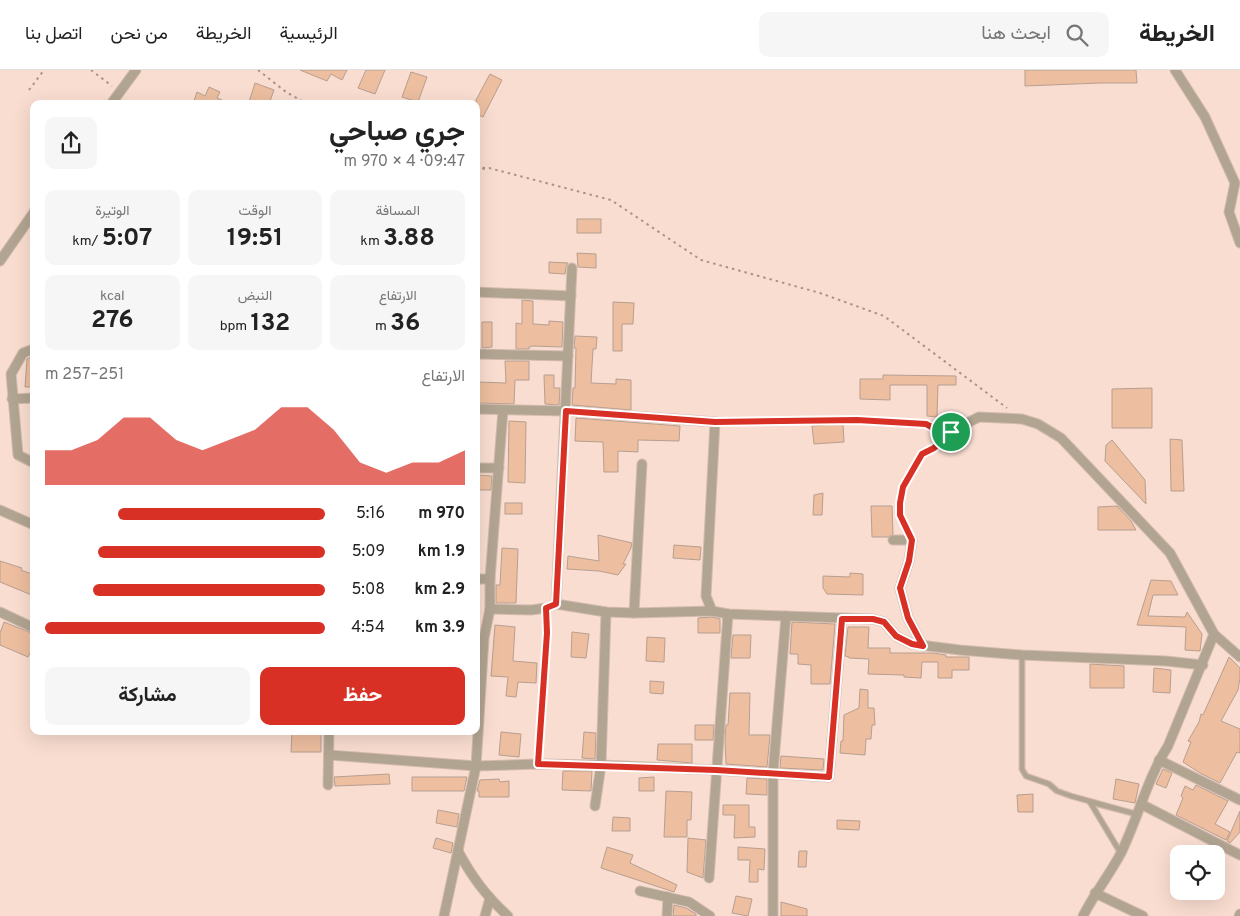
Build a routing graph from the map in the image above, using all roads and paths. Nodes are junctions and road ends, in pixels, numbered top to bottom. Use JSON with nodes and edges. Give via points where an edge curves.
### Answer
{"nodes":[{"id":1,"x":44,"y":70,"type":"edge"},
{"id":2,"x":91,"y":70,"type":"edge"},
{"id":3,"x":136,"y":70,"type":"edge"},
{"id":4,"x":258,"y":70,"type":"edge"},
{"id":5,"x":1175,"y":70,"type":"edge"},
{"id":6,"x":30,"y":90,"type":"dead end"},
{"id":7,"x":120,"y":92,"type":"junction"},
{"id":8,"x":114,"y":100,"type":"edge"},
{"id":9,"x":300,"y":100,"type":"edge"},
{"id":10,"x":480,"y":168,"type":"edge"},
{"id":11,"x":30,"y":218,"type":"edge"},
{"id":12,"x":1240,"y":243,"type":"edge"},
{"id":13,"x":0,"y":261,"type":"edge"},
{"id":14,"x":572,"y":268,"type":"dead end"},
{"id":15,"x":480,"y":292,"type":"edge"},
{"id":16,"x":571,"y":296,"type":"junction"},
{"id":17,"x":30,"y":350,"type":"edge"},
{"id":18,"x":480,"y":354,"type":"edge"},
{"id":19,"x":568,"y":356,"type":"junction"},
{"id":20,"x":30,"y":398,"type":"edge"},
{"id":21,"x":12,"y":399,"type":"junction"},
{"id":22,"x":1006,"y":408,"type":"dead end"},
{"id":23,"x":480,"y":409,"type":"edge"},
{"id":24,"x":503,"y":410,"type":"junction"},
{"id":25,"x":566,"y":411,"type":"junction"},
{"id":26,"x":715,"y":422,"type":"junction"},
{"id":27,"x":951,"y":432,"type":"junction"},
{"id":28,"x":30,"y":461,"type":"edge"},
{"id":29,"x":642,"y":464,"type":"dead end"},
{"id":30,"x":480,"y":468,"type":"edge"},
{"id":31,"x":500,"y":468,"type":"junction"},
{"id":32,"x":0,"y":510,"type":"edge"},
{"id":33,"x":30,"y":523,"type":"edge"},
{"id":34,"x":893,"y":540,"type":"dead end"},
{"id":35,"x":912,"y":540,"type":"junction"},
{"id":36,"x":480,"y":579,"type":"edge"},
{"id":37,"x":490,"y":579,"type":"junction"},
{"id":38,"x":556,"y":604,"type":"junction"},
{"id":39,"x":546,"y":608,"type":"junction"},
{"id":40,"x":490,"y":609,"type":"junction"},
{"id":41,"x":712,"y":611,"type":"junction"},
{"id":42,"x":0,"y":612,"type":"edge"},
{"id":43,"x":606,"y":612,"type":"junction"},
{"id":44,"x":634,"y":613,"type":"junction"},
{"id":45,"x":728,"y":614,"type":"junction"},
{"id":46,"x":786,"y":616,"type":"junction"},
{"id":47,"x":842,"y":619,"type":"junction"},
{"id":48,"x":30,"y":626,"type":"edge"},
{"id":49,"x":1214,"y":634,"type":"junction"},
{"id":50,"x":480,"y":638,"type":"edge"},
{"id":51,"x":923,"y":646,"type":"junction"},
{"id":52,"x":1022,"y":655,"type":"junction"},
{"id":53,"x":1240,"y":658,"type":"edge"},
{"id":54,"x":1203,"y":665,"type":"junction"},
{"id":55,"x":329,"y":735,"type":"edge"},
{"id":56,"x":477,"y":735,"type":"edge"},
{"id":57,"x":329,"y":755,"type":"junction"},
{"id":58,"x":1159,"y":760,"type":"junction"},
{"id":59,"x":538,"y":764,"type":"junction"},
{"id":60,"x":601,"y":765,"type":"junction"},
{"id":61,"x":476,"y":766,"type":"junction"},
{"id":62,"x":716,"y":770,"type":"junction"},
{"id":63,"x":773,"y":773,"type":"junction"},
{"id":64,"x":328,"y":785,"type":"dead end"},
{"id":65,"x":1240,"y":800,"type":"edge"},
{"id":66,"x":1141,"y":804,"type":"junction"},
{"id":67,"x":596,"y":806,"type":"dead end"},
{"id":68,"x":1136,"y":814,"type":"junction"},
{"id":69,"x":458,"y":851,"type":"junction"},
{"id":70,"x":1120,"y":853,"type":"junction"},
{"id":71,"x":1240,"y":855,"type":"edge"},
{"id":72,"x":709,"y":878,"type":"dead end"},
{"id":73,"x":640,"y":891,"type":"dead end"},
{"id":74,"x":1095,"y":893,"type":"junction"},
{"id":75,"x":668,"y":897,"type":"junction"},
{"id":76,"x":490,"y":898,"type":"junction"},
{"id":77,"x":769,"y":914,"type":"edge"},
{"id":78,"x":444,"y":916,"type":"edge"},
{"id":79,"x":486,"y":916,"type":"edge"},
{"id":80,"x":508,"y":916,"type":"edge"},
{"id":81,"x":667,"y":916,"type":"edge"},
{"id":82,"x":710,"y":916,"type":"edge"},
{"id":83,"x":1083,"y":916,"type":"edge"},
{"id":84,"x":1143,"y":916,"type":"edge"}],
"edges":[{"from":1,"to":6,"type":"path"},
{"from":2,"to":7,"type":"path"},
{"from":3,"to":7,"type":"street"},
{"from":4,"to":9,"type":"path"},
{"from":5,"to":12,"type":"street","via":[[1205,117],[1235,183],[1229,212]]},
{"from":7,"to":8,"type":"street"},
{"from":10,"to":22,"type":"path","via":[[611,200],[701,260],[820,293],[884,316]]},
{"from":11,"to":13,"type":"street"},
{"from":14,"to":16,"type":"street"},
{"from":15,"to":16,"type":"street"},
{"from":16,"to":19,"type":"street"},
{"from":17,"to":21,"type":"street","via":[[23,353],[11,374]]},
{"from":18,"to":19,"type":"street"},
{"from":19,"to":25,"type":"street"},
{"from":20,"to":21,"type":"street"},
{"from":21,"to":28,"type":"street","via":[[18,455]]},
{"from":23,"to":24,"type":"street"},
{"from":24,"to":25,"type":"street"},
{"from":24,"to":31,"type":"street"},
{"from":25,"to":26,"type":"street"},
{"from":25,"to":38,"type":"street"},
{"from":26,"to":27,"type":"path","via":[[857,420],[926,424]]},
{"from":26,"to":41,"type":"street","via":[[706,596]]},
{"from":27,"to":35,"type":"lane","via":[[922,454],[903,487],[900,515]]},
{"from":27,"to":49,"type":"street","via":[[961,430],[979,417],[1022,419],[1038,424],[1061,438],[1170,552]]},
{"from":29,"to":44,"type":"street"},
{"from":30,"to":31,"type":"street"},
{"from":31,"to":37,"type":"street"},
{"from":32,"to":33,"type":"street"},
{"from":34,"to":35,"type":"street"},
{"from":35,"to":51,"type":"street","via":[[900,588],[908,618]]},
{"from":36,"to":37,"type":"street"},
{"from":37,"to":40,"type":"street"},
{"from":38,"to":39,"type":"street"},
{"from":38,"to":43,"type":"street"},
{"from":39,"to":40,"type":"street"},
{"from":39,"to":59,"type":"lane"},
{"from":40,"to":50,"type":"street"},
{"from":41,"to":44,"type":"street"},
{"from":41,"to":45,"type":"street"},
{"from":42,"to":48,"type":"street"},
{"from":43,"to":44,"type":"street"},
{"from":43,"to":60,"type":"street"},
{"from":45,"to":46,"type":"street"},
{"from":45,"to":62,"type":"street"},
{"from":46,"to":47,"type":"street"},
{"from":46,"to":63,"type":"street"},
{"from":47,"to":51,"type":"street","via":[[884,622],[896,636]]},
{"from":47,"to":63,"type":"street","via":[[829,777]]},
{"from":49,"to":53,"type":"street"},
{"from":49,"to":54,"type":"street"},
{"from":51,"to":52,"type":"street"},
{"from":52,"to":54,"type":"street"},
{"from":52,"to":68,"type":"lane","via":[[1022,769],[1026,776],[1070,796]]},
{"from":54,"to":58,"type":"street"},
{"from":55,"to":57,"type":"street"},
{"from":56,"to":61,"type":"street"},
{"from":57,"to":61,"type":"street"},
{"from":57,"to":64,"type":"street"},
{"from":58,"to":65,"type":"street"},
{"from":58,"to":66,"type":"street"},
{"from":59,"to":60,"type":"street"},
{"from":59,"to":61,"type":"street"},
{"from":60,"to":62,"type":"street"},
{"from":60,"to":67,"type":"street"},
{"from":61,"to":69,"type":"street"},
{"from":62,"to":63,"type":"street"},
{"from":62,"to":72,"type":"street"},
{"from":63,"to":77,"type":"street","via":[[773,866]]},
{"from":66,"to":68,"type":"street"},
{"from":66,"to":71,"type":"street"},
{"from":68,"to":70,"type":"street"},
{"from":68,"to":70,"type":"lane","via":[[1090,802]]},
{"from":69,"to":76,"type":"street","via":[[472,877]]},
{"from":69,"to":78,"type":"street"},
{"from":70,"to":74,"type":"street"},
{"from":73,"to":75,"type":"street"},
{"from":74,"to":83,"type":"street"},
{"from":74,"to":84,"type":"street"},
{"from":75,"to":81,"type":"street"},
{"from":75,"to":82,"type":"street","via":[[689,902]]},
{"from":76,"to":79,"type":"street"},
{"from":76,"to":80,"type":"street"}]}
